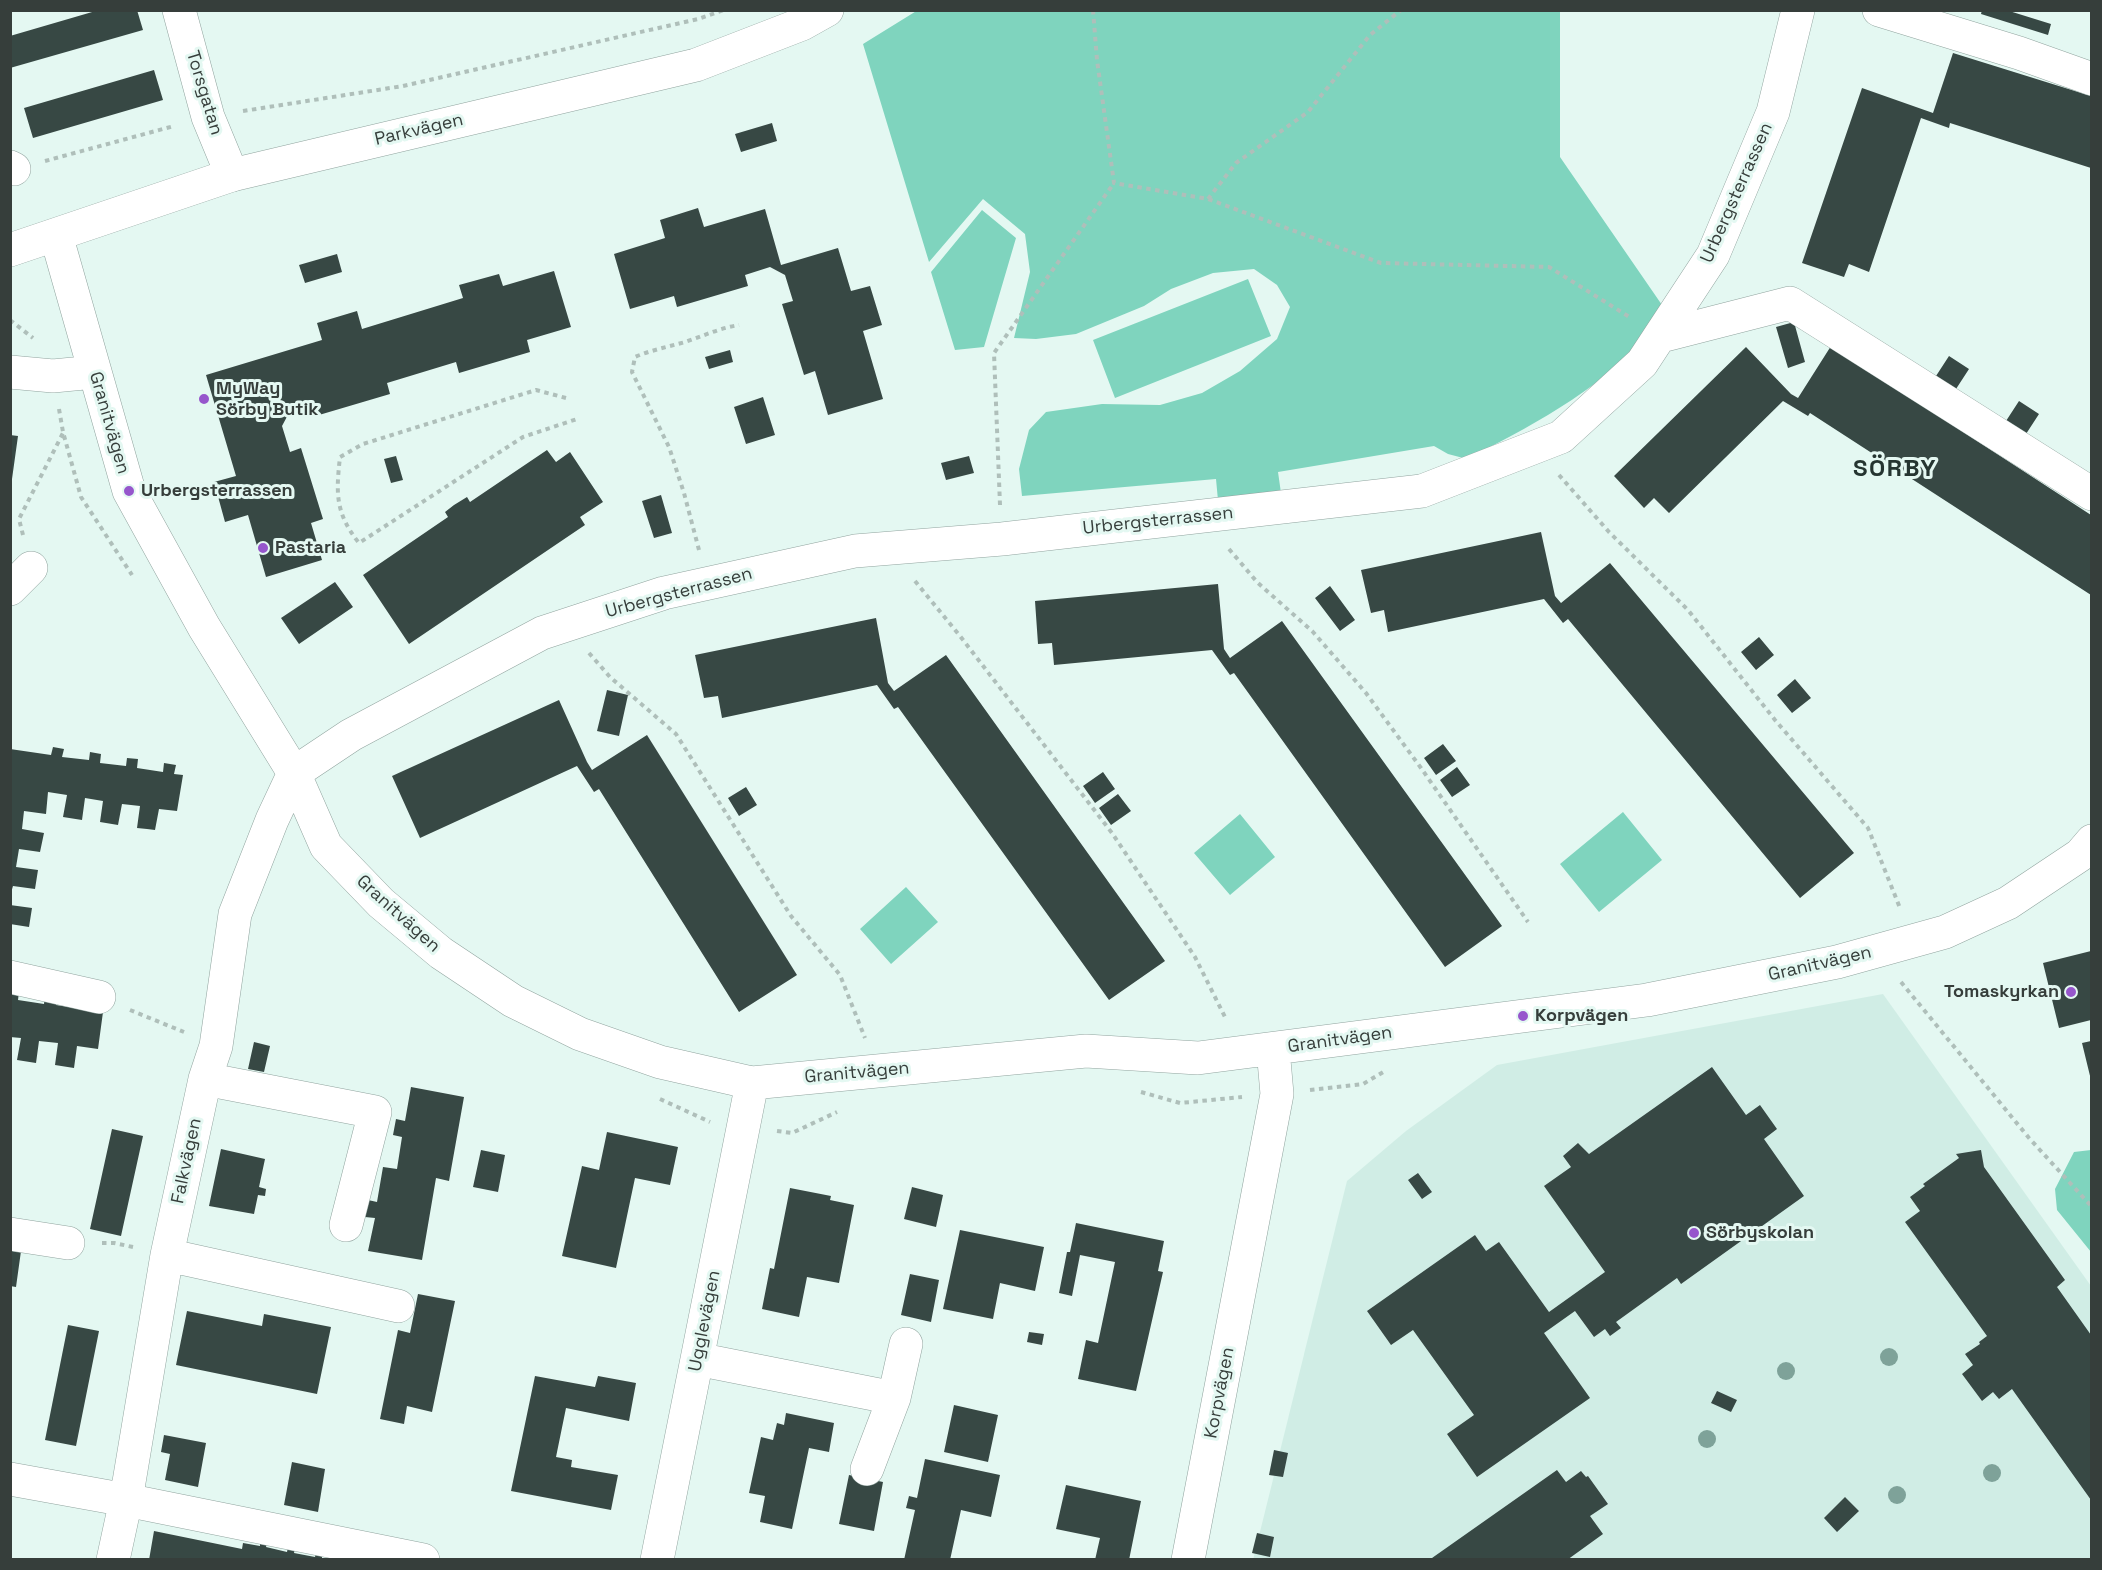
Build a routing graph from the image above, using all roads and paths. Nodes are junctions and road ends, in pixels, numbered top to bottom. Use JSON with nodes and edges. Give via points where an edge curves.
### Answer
{"nodes":[{"id":1,"x":179,"y":10,"type":"edge"},
{"id":2,"x":724,"y":10,"type":"edge"},
{"id":3,"x":827,"y":10,"type":"edge"},
{"id":4,"x":1093,"y":10,"type":"edge"},
{"id":5,"x":1401,"y":10,"type":"edge"},
{"id":6,"x":1798,"y":10,"type":"edge"},
{"id":7,"x":1879,"y":10,"type":"edge"},
{"id":8,"x":2091,"y":78,"type":"edge"},
{"id":9,"x":208,"y":117,"type":"junction"},
{"id":10,"x":12,"y":168,"type":"edge"},
{"id":11,"x":232,"y":175,"type":"junction"},
{"id":12,"x":1114,"y":183,"type":"junction"},
{"id":13,"x":1208,"y":199,"type":"junction"},
{"id":14,"x":56,"y":235,"type":"junction"},
{"id":15,"x":10,"y":250,"type":"edge"},
{"id":16,"x":739,"y":325,"type":"dead end"},
{"id":17,"x":1661,"y":336,"type":"junction"},
{"id":18,"x":10,"y":372,"type":"edge"},
{"id":19,"x":94,"y":372,"type":"junction"},
{"id":20,"x":566,"y":398,"type":"dead end"},
{"id":21,"x":577,"y":419,"type":"dead end"},
{"id":22,"x":1535,"y":447,"type":"junction"},
{"id":23,"x":2091,"y":494,"type":"edge"},
{"id":24,"x":1202,"y":516,"type":"junction"},
{"id":25,"x":1002,"y":539,"type":"junction"},
{"id":26,"x":887,"y":548,"type":"junction"},
{"id":27,"x":21,"y":578,"type":"edge"},
{"id":28,"x":136,"y":581,"type":"dead end"},
{"id":29,"x":707,"y":583,"type":"junction"},
{"id":30,"x":565,"y":626,"type":"junction"},
{"id":31,"x":294,"y":773,"type":"junction"},
{"id":32,"x":2091,"y":841,"type":"edge"},
{"id":33,"x":1528,"y":922,"type":"dead end"},
{"id":34,"x":1913,"y":941,"type":"junction"},
{"id":35,"x":10,"y":977,"type":"edge"},
{"id":36,"x":1912,"y":979,"type":"dead end"},
{"id":37,"x":1901,"y":982,"type":"junction"},
{"id":38,"x":1890,"y":983,"type":"dead end"},
{"id":39,"x":99,"y":997,"type":"joint"},
{"id":40,"x":865,"y":1039,"type":"dead end"},
{"id":41,"x":216,"y":1046,"type":"junction"},
{"id":42,"x":1258,"y":1051,"type":"junction"},
{"id":43,"x":1198,"y":1058,"type":"junction"},
{"id":44,"x":1388,"y":1069,"type":"dead end"},
{"id":45,"x":205,"y":1079,"type":"junction"},
{"id":46,"x":752,"y":1083,"type":"junction"},
{"id":47,"x":1134,"y":1090,"type":"dead end"},
{"id":48,"x":1276,"y":1094,"type":"junction"},
{"id":49,"x":657,"y":1097,"type":"dead end"},
{"id":50,"x":1201,"y":1101,"type":"junction"},
{"id":51,"x":842,"y":1110,"type":"dead end"},
{"id":52,"x":744,"y":1126,"type":"junction"},
{"id":53,"x":2091,"y":1207,"type":"edge"},
{"id":54,"x":346,"y":1225,"type":"dead end"},
{"id":55,"x":10,"y":1234,"type":"edge"},
{"id":56,"x":68,"y":1243,"type":"joint"},
{"id":57,"x":167,"y":1255,"type":"junction"},
{"id":58,"x":398,"y":1306,"type":"dead end"},
{"id":59,"x":906,"y":1344,"type":"dead end"},
{"id":60,"x":697,"y":1359,"type":"junction"},
{"id":61,"x":894,"y":1398,"type":"junction"},
{"id":62,"x":867,"y":1469,"type":"dead end"},
{"id":63,"x":10,"y":1479,"type":"edge"},
{"id":64,"x":126,"y":1500,"type":"junction"},
{"id":65,"x":112,"y":1560,"type":"edge"},
{"id":66,"x":423,"y":1560,"type":"edge"},
{"id":67,"x":657,"y":1560,"type":"edge"},
{"id":68,"x":1188,"y":1560,"type":"edge"}],
"edges":[{"from":1,"to":9,"type":"street","name":"Torsgatan"},
{"from":2,"to":9,"type":"path","via":[[404,86]]},
{"from":3,"to":11,"type":"street","name":"Parkvägen","via":[[802,24],[696,65]]},
{"from":4,"to":12,"type":"path"},
{"from":5,"to":13,"type":"path","via":[[1370,35],[1308,112],[1236,163]]},
{"from":6,"to":17,"type":"street","name":"Urbergsterrassen","via":[[1773,112],[1713,255]]},
{"from":7,"to":8,"type":"street"},
{"from":9,"to":10,"type":"path"},
{"from":9,"to":11,"type":"street","name":"Torsgatan"},
{"from":11,"to":14,"type":"street","name":"Parkvägen"},
{"from":12,"to":13,"type":"path"},
{"from":12,"to":25,"type":"path","via":[[994,353]]},
{"from":13,"to":17,"type":"path","via":[[1381,263],[1549,267]]},
{"from":14,"to":15,"type":"street","name":"Parkvägen"},
{"from":14,"to":19,"type":"street","name":"Granitvägen"},
{"from":16,"to":29,"type":"path","via":[[718,328],[635,357],[632,372],[669,447]]},
{"from":17,"to":22,"type":"street","name":"Urbergsterrassen","via":[[1642,363],[1561,437]]},
{"from":17,"to":23,"type":"street","via":[[1790,303]]},
{"from":18,"to":19,"type":"street","via":[[53,376]]},
{"from":19,"to":31,"type":"street","name":"Granitvägen","via":[[129,491],[209,637]]},
{"from":20,"to":21,"type":"path","via":[[536,390],[348,452],[340,457],[337,490],[345,525],[359,543],[523,437]]},
{"from":22,"to":24,"type":"street","name":"Urbergsterrassen","via":[[1422,491]]},
{"from":22,"to":34,"type":"path","via":[[1609,532],[1688,610],[1868,828]]},
{"from":24,"to":25,"type":"street","name":"Urbergsterrassen"},
{"from":24,"to":33,"type":"path","via":[[1257,582],[1313,632],[1366,693]]},
{"from":25,"to":26,"type":"street","name":"Urbergsterrassen"},
{"from":26,"to":29,"type":"street","name":"Urbergsterrassen","via":[[855,550]]},
{"from":26,"to":42,"type":"path","via":[[1112,833]]},
{"from":27,"to":28,"type":"path","via":[[19,519],[63,432],[81,497]]},
{"from":29,"to":30,"type":"street","name":"Urbergsterrassen"},
{"from":30,"to":31,"type":"street","name":"Urbergsterrassen","via":[[542,633],[351,735]]},
{"from":30,"to":40,"type":"path","via":[[610,677],[676,734],[791,916],[840,975]]},
{"from":31,"to":41,"type":"street","name":"Falkvägen","via":[[235,914]]},
{"from":31,"to":46,"type":"street","name":"Granitvägen","via":[[326,846],[381,903],[441,953],[504,995],[580,1034],[660,1062]]},
{"from":32,"to":34,"type":"street","name":"Granitvägen","via":[[2080,855],[2008,903],[1945,932]]},
{"from":34,"to":42,"type":"street","name":"Granitvägen","via":[[1837,962],[1647,1000]]},
{"from":35,"to":39,"type":"street"},
{"from":36,"to":37,"type":"path"},
{"from":37,"to":38,"type":"path"},
{"from":37,"to":53,"type":"path"},
{"from":39,"to":41,"type":"path"},
{"from":41,"to":45,"type":"street","name":"Falkvägen"},
{"from":42,"to":43,"type":"street","name":"Granitvägen"},
{"from":42,"to":48,"type":"street","name":"Korpvägen"},
{"from":43,"to":46,"type":"street","name":"Granitvägen","via":[[1086,1051]]},
{"from":43,"to":50,"type":"path"},
{"from":44,"to":48,"type":"path","via":[[1363,1084]]},
{"from":45,"to":54,"type":"street","via":[[375,1112]]},
{"from":45,"to":57,"type":"street","name":"Falkvägen"},
{"from":46,"to":52,"type":"street","name":"Ugglevägen"},
{"from":47,"to":50,"type":"path","via":[[1180,1103]]},
{"from":48,"to":50,"type":"path"},
{"from":48,"to":68,"type":"street","name":"Korpvägen"},
{"from":49,"to":52,"type":"path","via":[[708,1122]]},
{"from":51,"to":52,"type":"path","via":[[792,1133]]},
{"from":52,"to":60,"type":"street","name":"Ugglevägen"},
{"from":55,"to":56,"type":"street"},
{"from":56,"to":57,"type":"path","via":[[114,1243]]},
{"from":57,"to":58,"type":"street"},
{"from":57,"to":64,"type":"street","name":"Falkvägen"},
{"from":59,"to":61,"type":"street"},
{"from":60,"to":61,"type":"street"},
{"from":60,"to":67,"type":"street","name":"Ugglevägen"},
{"from":61,"to":62,"type":"street"},
{"from":63,"to":64,"type":"street"},
{"from":64,"to":65,"type":"street","name":"Falkvägen"},
{"from":64,"to":66,"type":"street"}]}
